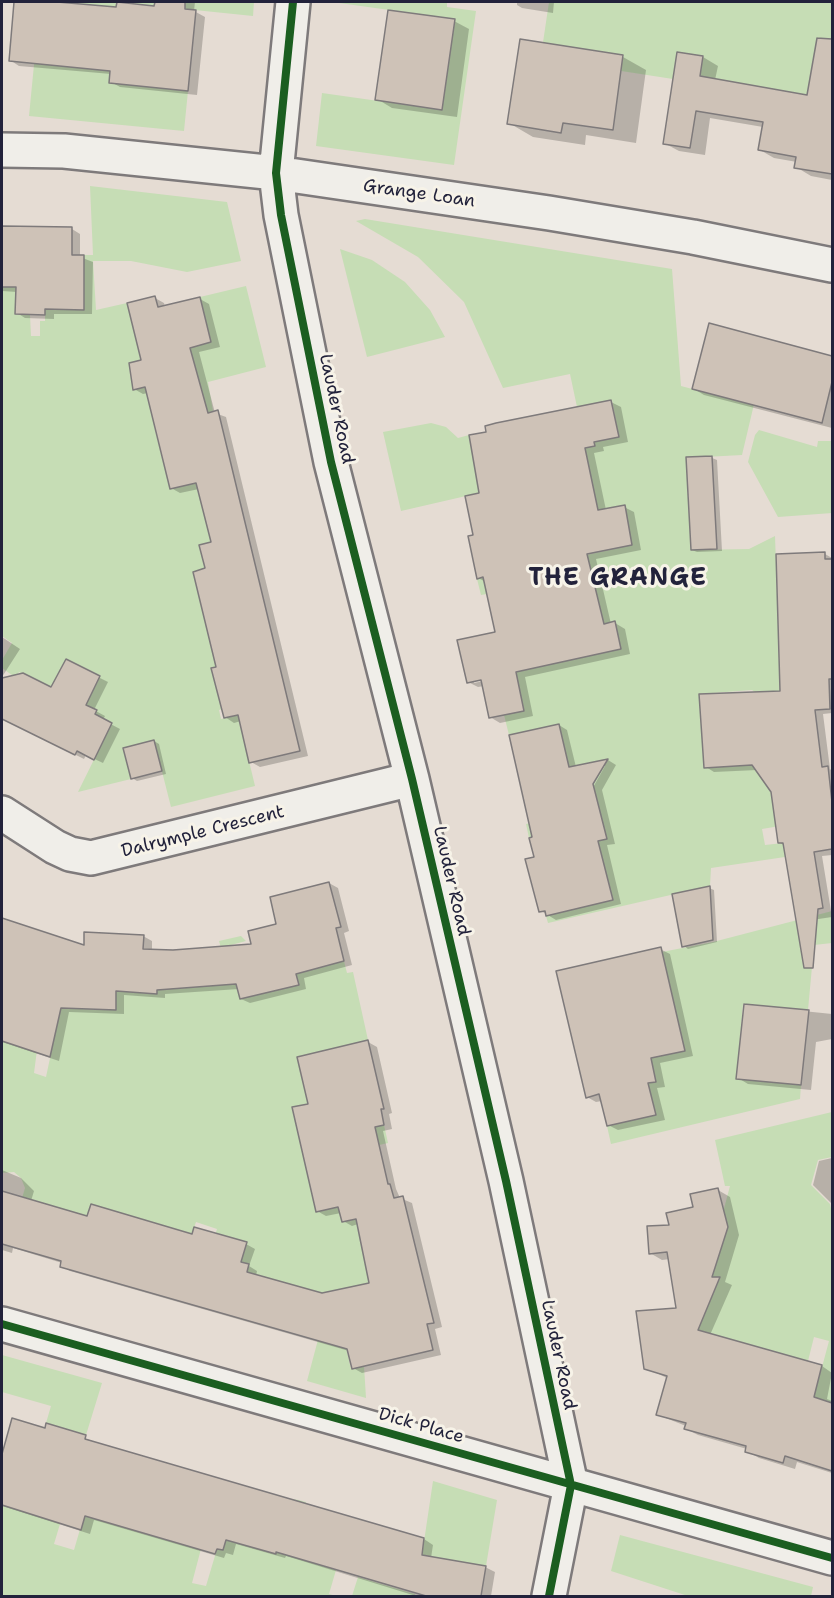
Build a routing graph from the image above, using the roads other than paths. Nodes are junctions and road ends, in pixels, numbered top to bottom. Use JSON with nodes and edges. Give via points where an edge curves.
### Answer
{"nodes":[{"id":1,"x":293,"y":2,"type":"edge"},
{"id":2,"x":2,"y":150,"type":"edge"},
{"id":3,"x":276,"y":173,"type":"junction"},
{"id":4,"x":832,"y":266,"type":"edge"},
{"id":5,"x":412,"y":779,"type":"junction"},
{"id":6,"x":2,"y":813,"type":"edge"},
{"id":7,"x":2,"y":1323,"type":"edge"},
{"id":8,"x":571,"y":1485,"type":"junction"},
{"id":9,"x":832,"y":1558,"type":"edge"},
{"id":10,"x":549,"y":1596,"type":"edge"}],
"edges":[{"from":1,"to":3,"type":"street","name":"Lauder Road"},
{"from":2,"to":3,"type":"street","name":"Grange Loan","via":[[64,151]]},
{"from":3,"to":4,"type":"street","name":"Grange Loan","via":[[693,237]]},
{"from":3,"to":5,"type":"street","name":"Lauder Road","via":[[282,223],[331,462]]},
{"from":5,"to":6,"type":"street","name":"Dalrymple Crescent","via":[[91,858],[56,847]]},
{"from":5,"to":8,"type":"street","name":"Lauder Road"},
{"from":7,"to":8,"type":"street","name":"Dick Place"},
{"from":8,"to":9,"type":"street","name":"Dick Place"},
{"from":8,"to":10,"type":"street","name":"Lauder Road"}]}
